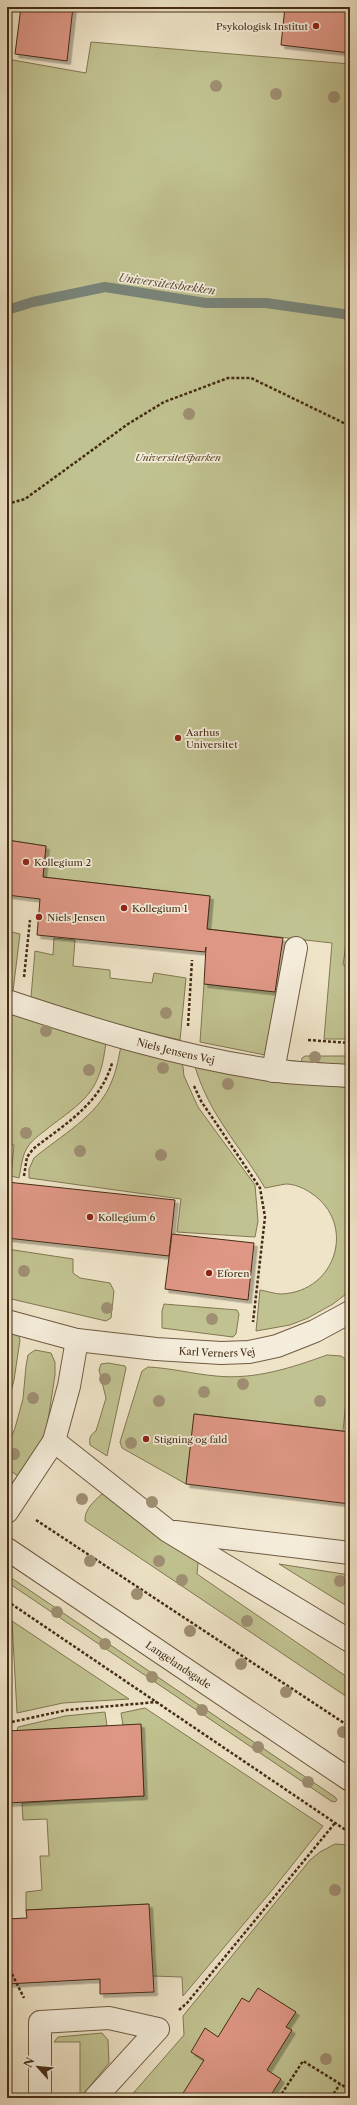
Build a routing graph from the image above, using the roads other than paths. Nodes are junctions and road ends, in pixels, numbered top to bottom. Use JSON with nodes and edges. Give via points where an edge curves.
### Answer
{"nodes":[{"id":1,"x":296,"y":948,"type":"dead end"},
{"id":2,"x":14,"y":1003,"type":"edge"},
{"id":3,"x":273,"y":1071,"type":"junction"},
{"id":4,"x":350,"y":1076,"type":"edge"},
{"id":5,"x":350,"y":1312,"type":"edge"},
{"id":6,"x":7,"y":1321,"type":"edge"},
{"id":7,"x":77,"y":1340,"type":"junction"},
{"id":8,"x":54,"y":1441,"type":"junction"},
{"id":9,"x":9,"y":1508,"type":"edge"},
{"id":10,"x":168,"y":1531,"type":"junction"},
{"id":11,"x":7,"y":1548,"type":"edge"},
{"id":12,"x":350,"y":1553,"type":"edge"},
{"id":13,"x":350,"y":1641,"type":"edge"},
{"id":14,"x":350,"y":1780,"type":"edge"},
{"id":15,"x":40,"y":2098,"type":"edge"},
{"id":16,"x":95,"y":2098,"type":"edge"}],
"edges":[{"from":1,"to":3,"type":"street"},
{"from":2,"to":3,"type":"street","name":"Niels Jensens Vej","via":[[186,1055]]},
{"from":3,"to":4,"type":"street","name":"Niels Jensens Vej"},
{"from":5,"to":7,"type":"street","name":"Karl Verners Vej","via":[[315,1332],[278,1346],[249,1352],[156,1349]]},
{"from":6,"to":7,"type":"street","name":"Karl Verners Vej"},
{"from":7,"to":8,"type":"street","via":[[69,1386]]},
{"from":8,"to":9,"type":"street"},
{"from":8,"to":10,"type":"street"},
{"from":10,"to":12,"type":"street"},
{"from":10,"to":13,"type":"street"},
{"from":11,"to":14,"type":"street","name":"Langelandsgade"},
{"from":15,"to":16,"type":"street","via":[[40,2022],[109,2018],[158,2029]]}]}
